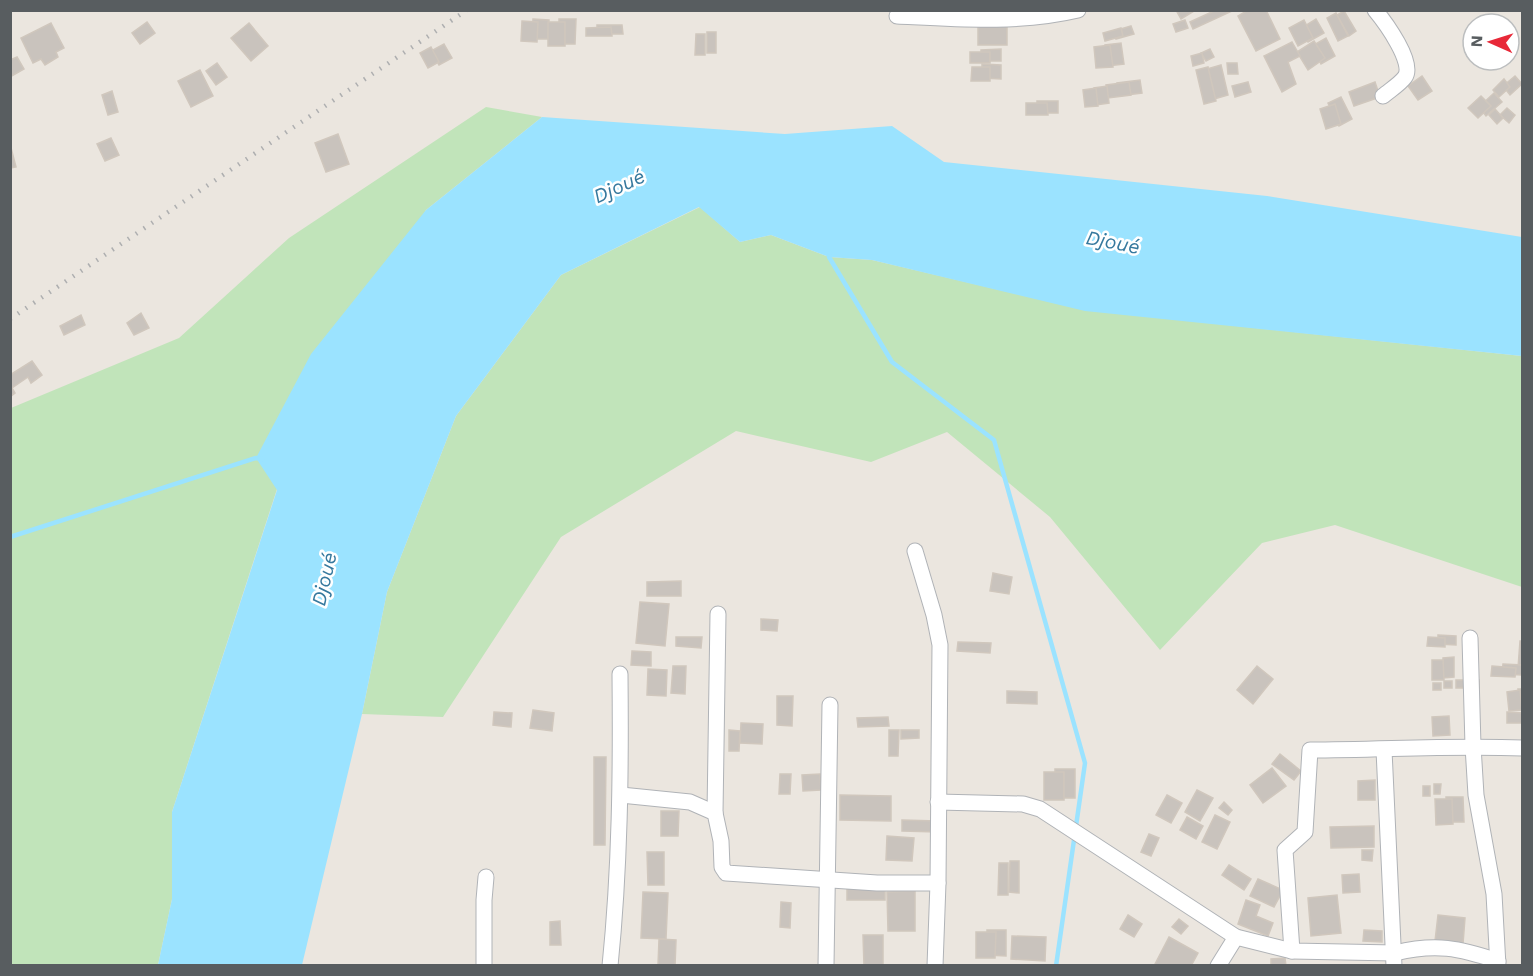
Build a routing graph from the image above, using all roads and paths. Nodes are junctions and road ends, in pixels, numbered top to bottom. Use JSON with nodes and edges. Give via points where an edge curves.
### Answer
{"nodes":[{"id":1,"x":1078,"y":10,"type":"edge"},
{"id":2,"x":1375,"y":10,"type":"edge"},
{"id":3,"x":897,"y":16,"type":"dead end"},
{"id":4,"x":1383,"y":96,"type":"dead end"},
{"id":5,"x":915,"y":551,"type":"dead end"},
{"id":6,"x":718,"y":614,"type":"dead end"},
{"id":7,"x":1470,"y":638,"type":"dead end"},
{"id":8,"x":620,"y":674,"type":"dead end"},
{"id":9,"x":830,"y":705,"type":"dead end"},
{"id":10,"x":1473,"y":746,"type":"junction"},
{"id":11,"x":1522,"y":747,"type":"edge"},
{"id":12,"x":1384,"y":750,"type":"junction"},
{"id":13,"x":621,"y":795,"type":"junction"},
{"id":14,"x":938,"y":802,"type":"junction"},
{"id":15,"x":715,"y":813,"type":"junction"},
{"id":16,"x":486,"y":877,"type":"dead end"},
{"id":17,"x":827,"y":880,"type":"junction"},
{"id":18,"x":938,"y":883,"type":"junction"},
{"id":19,"x":1236,"y":937,"type":"junction"},
{"id":20,"x":1292,"y":951,"type":"junction"},
{"id":21,"x":1394,"y":959,"type":"edge"},
{"id":22,"x":1498,"y":963,"type":"edge"},
{"id":23,"x":484,"y":966,"type":"edge"},
{"id":24,"x":610,"y":966,"type":"edge"},
{"id":25,"x":826,"y":966,"type":"edge"},
{"id":26,"x":934,"y":966,"type":"edge"},
{"id":27,"x":1218,"y":966,"type":"edge"}],
"edges":[{"from":1,"to":3,"type":"street","via":[[1052,16],[981,19]]},
{"from":2,"to":4,"type":"street","via":[[1408,65],[1406,76]]},
{"from":5,"to":14,"type":"street","via":[[940,645]]},
{"from":6,"to":15,"type":"street"},
{"from":7,"to":10,"type":"street"},
{"from":8,"to":13,"type":"street"},
{"from":9,"to":17,"type":"street"},
{"from":10,"to":11,"type":"street"},
{"from":10,"to":12,"type":"street"},
{"from":10,"to":22,"type":"street","via":[[1476,795],[1494,894]]},
{"from":12,"to":20,"type":"street","via":[[1310,750],[1305,832],[1286,850]]},
{"from":12,"to":21,"type":"street"},
{"from":13,"to":15,"type":"street","via":[[690,802]]},
{"from":13,"to":24,"type":"street"},
{"from":14,"to":18,"type":"street"},
{"from":14,"to":19,"type":"street","via":[[1023,804],[1040,809]]},
{"from":15,"to":17,"type":"street","via":[[726,873]]},
{"from":16,"to":23,"type":"street"},
{"from":17,"to":18,"type":"street"},
{"from":17,"to":25,"type":"street"},
{"from":18,"to":26,"type":"street"},
{"from":19,"to":20,"type":"street"},
{"from":19,"to":27,"type":"street"},
{"from":20,"to":21,"type":"street"},
{"from":21,"to":22,"type":"street","via":[[1410,949],[1446,947],[1466,950]]}]}
